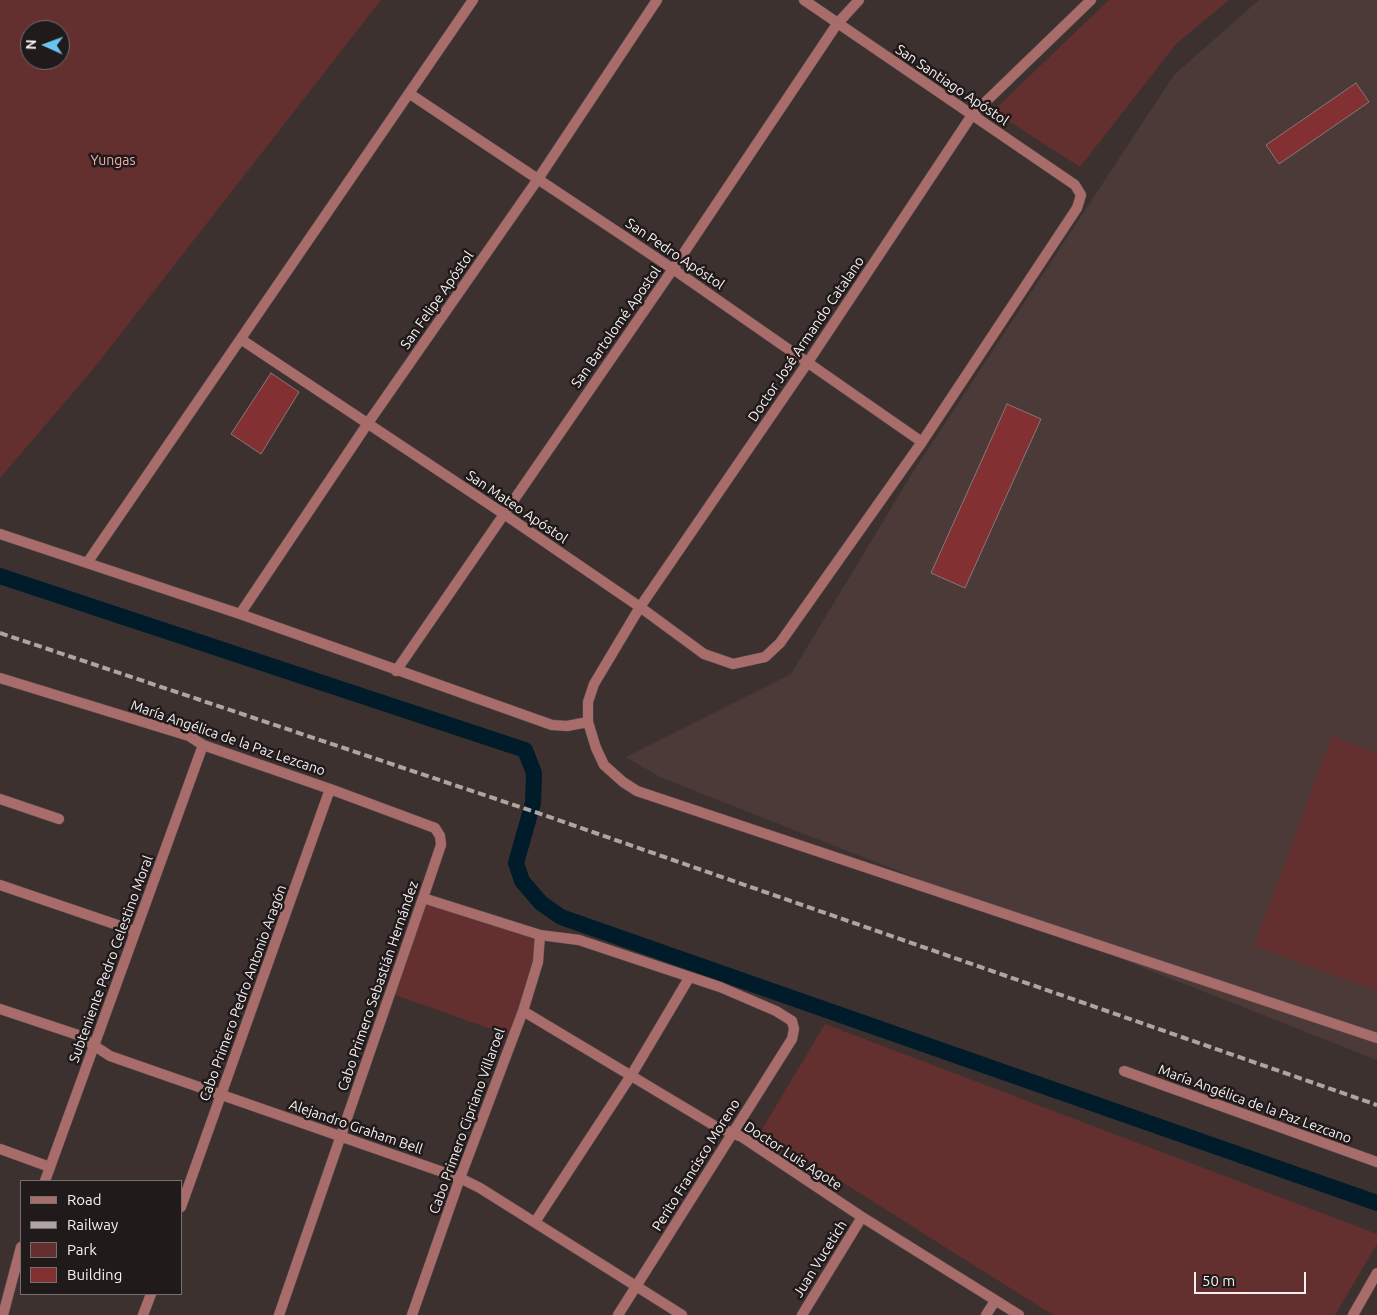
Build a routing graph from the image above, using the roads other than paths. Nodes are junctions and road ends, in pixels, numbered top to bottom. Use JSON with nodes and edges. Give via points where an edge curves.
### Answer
{"nodes":[{"id":1,"x":473,"y":0,"type":"edge"},
{"id":2,"x":656,"y":0,"type":"edge"},
{"id":3,"x":804,"y":0,"type":"edge"},
{"id":4,"x":860,"y":0,"type":"edge"},
{"id":5,"x":1091,"y":0,"type":"edge"},
{"id":6,"x":837,"y":24,"type":"junction"},
{"id":7,"x":410,"y":94,"type":"junction"},
{"id":8,"x":972,"y":115,"type":"junction"},
{"id":9,"x":538,"y":179,"type":"junction"},
{"id":10,"x":1081,"y":195,"type":"joint"},
{"id":11,"x":673,"y":269,"type":"junction"},
{"id":12,"x":242,"y":340,"type":"junction"},
{"id":13,"x":808,"y":362,"type":"junction"},
{"id":14,"x":368,"y":423,"type":"junction"},
{"id":15,"x":922,"y":442,"type":"junction"},
{"id":16,"x":504,"y":514,"type":"junction"},
{"id":17,"x":0,"y":534,"type":"edge"},
{"id":18,"x":87,"y":563,"type":"junction"},
{"id":19,"x":640,"y":606,"type":"junction"},
{"id":20,"x":240,"y":614,"type":"junction"},
{"id":21,"x":396,"y":671,"type":"junction"},
{"id":22,"x":0,"y":678,"type":"edge"},
{"id":23,"x":588,"y":722,"type":"junction"},
{"id":24,"x":203,"y":745,"type":"junction"},
{"id":25,"x":330,"y":789,"type":"junction"},
{"id":26,"x":0,"y":799,"type":"edge"},
{"id":27,"x":59,"y":819,"type":"dead end"},
{"id":28,"x":440,"y":836,"type":"joint"},
{"id":29,"x":0,"y":885,"type":"edge"},
{"id":30,"x":423,"y":898,"type":"junction"},
{"id":31,"x":135,"y":931,"type":"junction"},
{"id":32,"x":540,"y":935,"type":"junction"},
{"id":33,"x":688,"y":978,"type":"junction"},
{"id":34,"x":0,"y":1009,"type":"edge"},
{"id":35,"x":523,"y":1010,"type":"junction"},
{"id":36,"x":1377,"y":1038,"type":"edge"},
{"id":37,"x":95,"y":1046,"type":"junction"},
{"id":38,"x":1124,"y":1071,"type":"dead end"},
{"id":39,"x":632,"y":1074,"type":"junction"},
{"id":40,"x":221,"y":1094,"type":"junction"},
{"id":41,"x":733,"y":1133,"type":"junction"},
{"id":42,"x":341,"y":1137,"type":"junction"},
{"id":43,"x":0,"y":1149,"type":"edge"},
{"id":44,"x":1377,"y":1162,"type":"edge"},
{"id":45,"x":50,"y":1167,"type":"junction"},
{"id":46,"x":460,"y":1178,"type":"junction"},
{"id":47,"x":45,"y":1180,"type":"edge"},
{"id":48,"x":182,"y":1204,"type":"edge"},
{"id":49,"x":862,"y":1217,"type":"junction"},
{"id":50,"x":535,"y":1222,"type":"junction"},
{"id":51,"x":20,"y":1250,"type":"edge"},
{"id":52,"x":16,"y":1263,"type":"junction"},
{"id":53,"x":1377,"y":1273,"type":"edge"},
{"id":54,"x":636,"y":1286,"type":"junction"},
{"id":55,"x":0,"y":1295,"type":"edge"},
{"id":56,"x":151,"y":1295,"type":"edge"},
{"id":57,"x":996,"y":1301,"type":"junction"},
{"id":58,"x":3,"y":1315,"type":"edge"},
{"id":59,"x":143,"y":1315,"type":"edge"},
{"id":60,"x":279,"y":1315,"type":"edge"},
{"id":61,"x":412,"y":1315,"type":"edge"},
{"id":62,"x":618,"y":1315,"type":"edge"},
{"id":63,"x":682,"y":1315,"type":"edge"},
{"id":64,"x":802,"y":1315,"type":"edge"},
{"id":65,"x":986,"y":1315,"type":"edge"},
{"id":66,"x":1019,"y":1315,"type":"edge"},
{"id":67,"x":1353,"y":1315,"type":"edge"}],
"edges":[{"from":1,"to":7,"type":"street"},
{"from":2,"to":9,"type":"street","name":"San Felipe Apóstol"},
{"from":3,"to":6,"type":"street","name":"San Santiago Apóstol"},
{"from":4,"to":6,"type":"street","name":"San Bartolomé Apostol"},
{"from":5,"to":8,"type":"street","name":"Doctor José Armando Catalano"},
{"from":6,"to":8,"type":"street","name":"San Santiago Apóstol"},
{"from":6,"to":11,"type":"street","name":"San Bartolomé Apostol"},
{"from":7,"to":9,"type":"street","name":"San Pedro Apóstol"},
{"from":7,"to":12,"type":"street"},
{"from":8,"to":10,"type":"street","name":"San Santiago Apóstol","via":[[1075,185]]},
{"from":8,"to":13,"type":"street","name":"Doctor José Armando Catalano"},
{"from":9,"to":11,"type":"street","name":"San Pedro Apóstol"},
{"from":9,"to":14,"type":"street","name":"San Felipe Apóstol"},
{"from":10,"to":15,"type":"street","name":"San Mateo Apóstol","via":[[1077,208]]},
{"from":11,"to":13,"type":"street","name":"San Pedro Apóstol"},
{"from":11,"to":16,"type":"street","name":"San Bartolomé Apostol"},
{"from":12,"to":14,"type":"street","name":"San Mateo Apóstol"},
{"from":12,"to":18,"type":"street"},
{"from":13,"to":15,"type":"street","name":"San Pedro Apóstol"},
{"from":13,"to":19,"type":"street","name":"Doctor José Armando Catalano"},
{"from":14,"to":16,"type":"street","name":"San Mateo Apóstol"},
{"from":14,"to":20,"type":"street","name":"San Felipe Apóstol"},
{"from":15,"to":19,"type":"street","name":"San Mateo Apóstol","via":[[780,643],[765,657],[733,664],[719,661],[704,654]]},
{"from":16,"to":19,"type":"street","name":"San Mateo Apóstol"},
{"from":16,"to":21,"type":"street","name":"San Bartolomé Apostol"},
{"from":17,"to":18,"type":"street"},
{"from":18,"to":20,"type":"street"},
{"from":19,"to":23,"type":"street","name":"Doctor José Armando Catalano","via":[[594,684],[588,702]]},
{"from":20,"to":21,"type":"street"},
{"from":21,"to":23,"type":"street","via":[[552,725]]},
{"from":22,"to":24,"type":"street","name":"María Angélica de la Paz Lezcano","via":[[189,736]]},
{"from":23,"to":36,"type":"street","via":[[604,765],[637,791]]},
{"from":24,"to":25,"type":"street","name":"María Angélica de la Paz Lezcano"},
{"from":24,"to":31,"type":"street","name":"Subteniente Pedro Celestino Moral"},
{"from":25,"to":28,"type":"street","name":"María Angélica de la Paz Lezcano","via":[[434,828]]},
{"from":25,"to":40,"type":"street","name":"Cabo Primero Pedro Antonio Aragón"},
{"from":26,"to":27,"type":"street"},
{"from":28,"to":30,"type":"street","name":"Cabo Primero Sebastián Hernández","via":[[441,845]]},
{"from":29,"to":31,"type":"street"},
{"from":30,"to":32,"type":"street"},
{"from":30,"to":42,"type":"street","name":"Cabo Primero Sebastián Hernández"},
{"from":31,"to":37,"type":"street","name":"Subteniente Pedro Celestino Moral"},
{"from":32,"to":33,"type":"street","via":[[579,940]]},
{"from":32,"to":35,"type":"street","name":"Cabo Primero Cipriano Villaroel","via":[[538,962]]},
{"from":33,"to":39,"type":"street"},
{"from":33,"to":41,"type":"street","name":"Perito Francisco Moreno","via":[[776,1010],[792,1021],[792,1039]]},
{"from":34,"to":37,"type":"street","name":"Alejandro Graham Bell","via":[[78,1035]]},
{"from":35,"to":39,"type":"street","name":"Doctor Luis Agote"},
{"from":35,"to":46,"type":"street","name":"Cabo Primero Cipriano Villaroel"},
{"from":37,"to":40,"type":"street","name":"Alejandro Graham Bell","via":[[110,1056]]},
{"from":37,"to":45,"type":"street","name":"Subteniente Pedro Celestino Moral"},
{"from":38,"to":44,"type":"street","name":"María Angélica de la Paz Lezcano"},
{"from":39,"to":41,"type":"street","name":"Doctor Luis Agote","via":[[715,1126]]},
{"from":39,"to":50,"type":"street"},
{"from":40,"to":42,"type":"street","name":"Alejandro Graham Bell"},
{"from":40,"to":48,"type":"street","name":"Cabo Primero Pedro Antonio Aragón"},
{"from":41,"to":49,"type":"street","name":"Doctor Luis Agote"},
{"from":41,"to":54,"type":"street","name":"Perito Francisco Moreno"},
{"from":42,"to":46,"type":"street","name":"Alejandro Graham Bell"},
{"from":42,"to":60,"type":"street","name":"Cabo Primero Sebastián Hernández"},
{"from":43,"to":45,"type":"street"},
{"from":45,"to":47,"type":"street","name":"Subteniente Pedro Celestino Moral"},
{"from":46,"to":50,"type":"street","name":"Alejandro Graham Bell"},
{"from":46,"to":61,"type":"street","name":"Cabo Primero Cipriano Villaroel"},
{"from":49,"to":57,"type":"street","name":"Doctor Luis Agote"},
{"from":49,"to":64,"type":"street","name":"Juan Vucetich"},
{"from":50,"to":54,"type":"street","name":"Alejandro Graham Bell"},
{"from":51,"to":52,"type":"street"},
{"from":52,"to":55,"type":"street"},
{"from":52,"to":58,"type":"street"},
{"from":53,"to":67,"type":"street"},
{"from":54,"to":62,"type":"street","name":"Perito Francisco Moreno"},
{"from":54,"to":63,"type":"street","name":"Alejandro Graham Bell"},
{"from":56,"to":59,"type":"street"},
{"from":57,"to":65,"type":"street"},
{"from":57,"to":66,"type":"street","name":"Doctor Luis Agote"}]}
